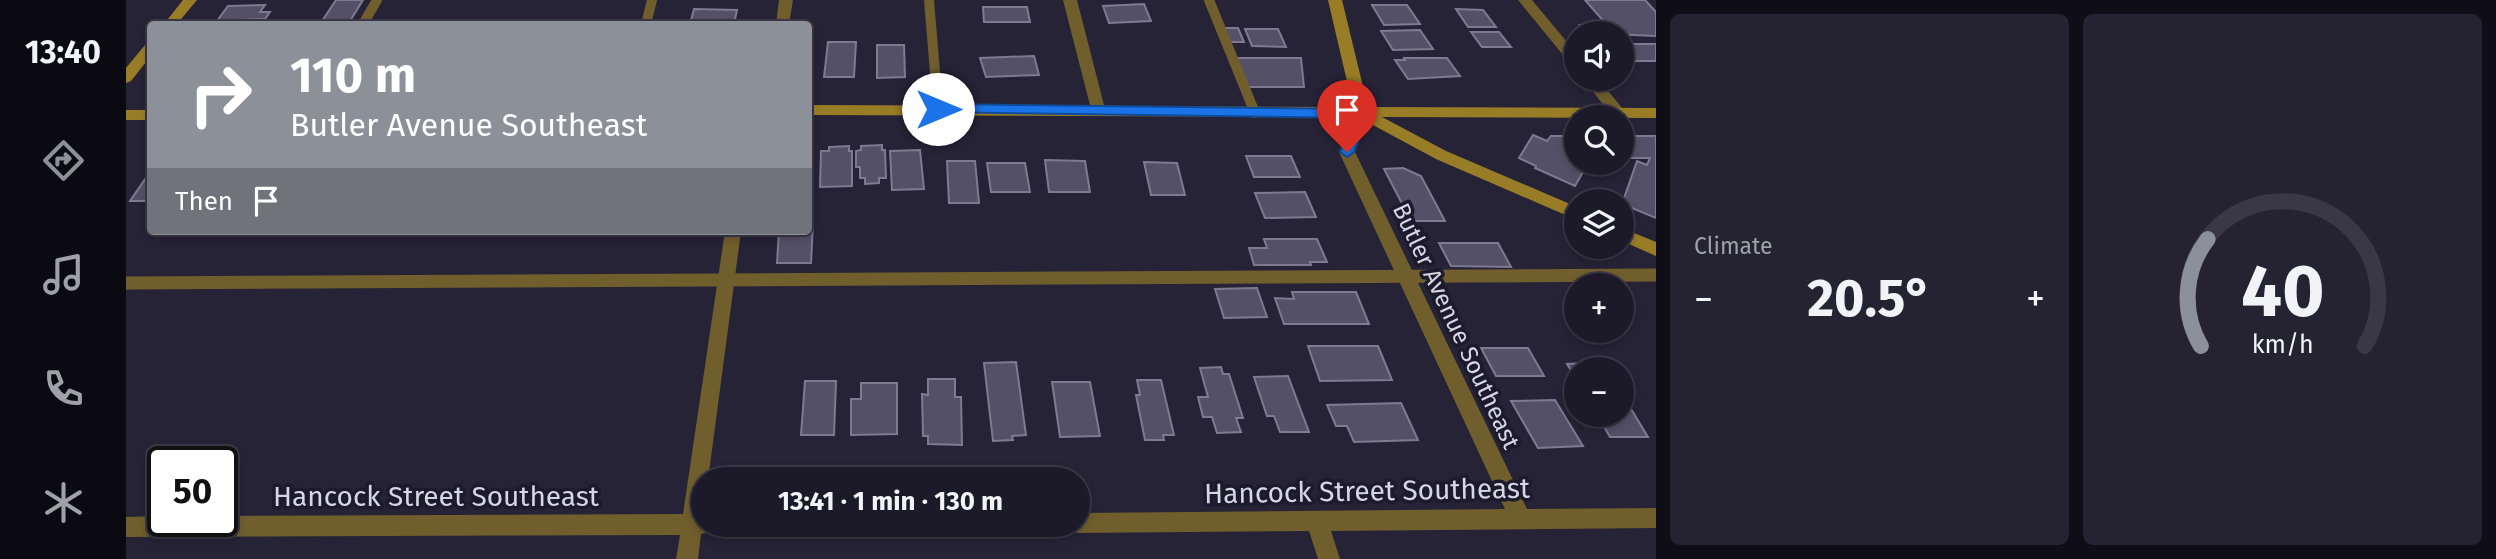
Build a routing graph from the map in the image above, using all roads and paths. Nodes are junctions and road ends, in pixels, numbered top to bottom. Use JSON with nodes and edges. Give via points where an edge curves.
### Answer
{"nodes":[{"id":1,"x":190,"y":0,"type":"edge"},
{"id":2,"x":377,"y":0,"type":"edge"},
{"id":3,"x":652,"y":0,"type":"edge"},
{"id":4,"x":786,"y":0,"type":"edge"},
{"id":5,"x":929,"y":0,"type":"edge"},
{"id":6,"x":1070,"y":0,"type":"edge"},
{"id":7,"x":1209,"y":0,"type":"edge"},
{"id":8,"x":1335,"y":0,"type":"edge"},
{"id":9,"x":1525,"y":0,"type":"edge"},
{"id":10,"x":172,"y":21,"type":"edge"},
{"id":11,"x":365,"y":21,"type":"edge"},
{"id":12,"x":647,"y":21,"type":"edge"},
{"id":13,"x":783,"y":21,"type":"edge"},
{"id":14,"x":1564,"y":47,"type":"edge"},
{"id":15,"x":147,"y":52,"type":"edge"},
{"id":16,"x":126,"y":78,"type":"edge"},
{"id":17,"x":1600,"y":91,"type":"edge"},
{"id":18,"x":1611,"y":105,"type":"edge"},
{"id":19,"x":938,"y":109,"type":"junction"},
{"id":20,"x":1098,"y":109,"type":"junction"},
{"id":21,"x":812,"y":110,"type":"edge"},
{"id":22,"x":1255,"y":113,"type":"junction"},
{"id":23,"x":1362,"y":113,"type":"junction"},
{"id":24,"x":1564,"y":113,"type":"edge"},
{"id":25,"x":1634,"y":113,"type":"edge"},
{"id":26,"x":1656,"y":113,"type":"edge"},
{"id":27,"x":126,"y":115,"type":"edge"},
{"id":28,"x":147,"y":115,"type":"edge"},
{"id":29,"x":1564,"y":208,"type":"edge"},
{"id":30,"x":732,"y":235,"type":"edge"},
{"id":31,"x":1634,"y":239,"type":"edge"},
{"id":32,"x":1656,"y":248,"type":"edge"},
{"id":33,"x":1656,"y":275,"type":"edge"},
{"id":34,"x":1407,"y":278,"type":"junction"},
{"id":35,"x":725,"y":282,"type":"junction"},
{"id":36,"x":126,"y":283,"type":"edge"},
{"id":37,"x":704,"y":467,"type":"edge"},
{"id":38,"x":1656,"y":518,"type":"edge"},
{"id":39,"x":1521,"y":520,"type":"junction"},
{"id":40,"x":1317,"y":522,"type":"junction"},
{"id":41,"x":1090,"y":523,"type":"edge"},
{"id":42,"x":691,"y":524,"type":"edge"},
{"id":43,"x":126,"y":527,"type":"edge"},
{"id":44,"x":693,"y":537,"type":"edge"},
{"id":45,"x":687,"y":559,"type":"edge"},
{"id":46,"x":1329,"y":559,"type":"edge"}],
"edges":[{"from":1,"to":10,"type":"main road"},
{"from":2,"to":11,"type":"lane"},
{"from":3,"to":12,"type":"lane"},
{"from":4,"to":13,"type":"street"},
{"from":5,"to":19,"type":"lane"},
{"from":6,"to":20,"type":"street"},
{"from":7,"to":22,"type":"lane"},
{"from":8,"to":23,"type":"main road"},
{"from":9,"to":14,"type":"street"},
{"from":15,"to":16,"type":"main road"},
{"from":17,"to":18,"type":"street"},
{"from":19,"to":20,"type":"main road"},
{"from":19,"to":21,"type":"main road"},
{"from":20,"to":22,"type":"main road"},
{"from":22,"to":23,"type":"main road"},
{"from":23,"to":24,"type":"main road"},
{"from":23,"to":29,"type":"main road","via":[[1441,155]]},
{"from":23,"to":34,"type":"street","name":"Butler Avenue Southeast","via":[[1347,152]]},
{"from":25,"to":26,"type":"main road"},
{"from":27,"to":28,"type":"main road"},
{"from":30,"to":35,"type":"street"},
{"from":31,"to":32,"type":"main road"},
{"from":33,"to":34,"type":"lane"},
{"from":34,"to":35,"type":"lane"},
{"from":34,"to":39,"type":"street","name":"Butler Avenue Southeast"},
{"from":35,"to":36,"type":"lane"},
{"from":35,"to":37,"type":"street"},
{"from":38,"to":39,"type":"street","name":"Hancock Street Southeast"},
{"from":39,"to":40,"type":"street","name":"Hancock Street Southeast"},
{"from":40,"to":41,"type":"street","name":"Hancock Street Southeast"},
{"from":40,"to":46,"type":"street"},
{"from":42,"to":43,"type":"street","name":"Hancock Street Southeast"},
{"from":44,"to":45,"type":"street"}]}
